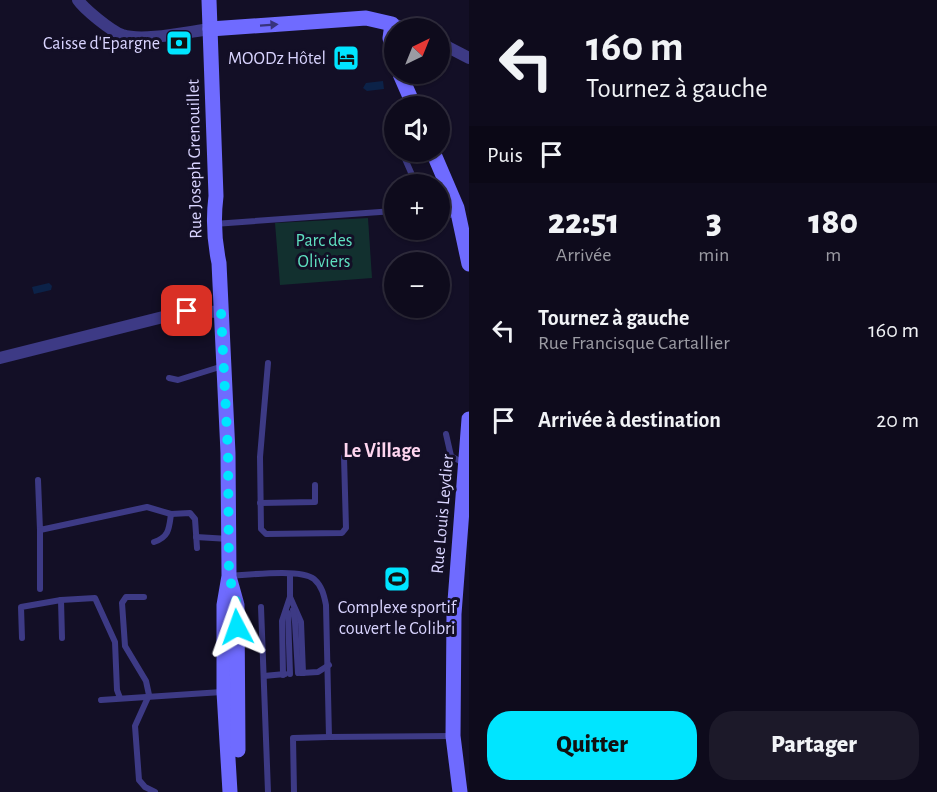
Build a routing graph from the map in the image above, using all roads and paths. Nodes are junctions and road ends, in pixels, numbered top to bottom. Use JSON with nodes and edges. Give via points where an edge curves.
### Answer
{"nodes":[{"id":1,"x":78,"y":0,"type":"edge"},
{"id":2,"x":209,"y":0,"type":"edge"},
{"id":3,"x":384,"y":22,"type":"edge"},
{"id":4,"x":210,"y":29,"type":"junction"},
{"id":5,"x":450,"y":48,"type":"edge"},
{"id":6,"x":469,"y":58,"type":"edge"},
{"id":7,"x":437,"y":162,"type":"edge"},
{"id":8,"x":384,"y":212,"type":"edge"},
{"id":9,"x":459,"y":213,"type":"junction"},
{"id":10,"x":450,"y":214,"type":"edge"},
{"id":11,"x":213,"y":224,"type":"junction"},
{"id":12,"x":469,"y":264,"type":"edge"},
{"id":13,"x":221,"y":312,"type":"junction"},
{"id":14,"x":0,"y":358,"type":"edge"},
{"id":15,"x":268,"y":363,"type":"dead end"},
{"id":16,"x":224,"y":366,"type":"junction"},
{"id":17,"x":169,"y":378,"type":"dead end"},
{"id":18,"x":469,"y":419,"type":"edge"},
{"id":19,"x":446,"y":434,"type":"dead end"},
{"id":20,"x":344,"y":457,"type":"dead end"},
{"id":21,"x":466,"y":465,"type":"junction"},
{"id":22,"x":38,"y":480,"type":"dead end"},
{"id":23,"x":315,"y":485,"type":"dead end"},
{"id":24,"x":260,"y":503,"type":"junction"},
{"id":25,"x":171,"y":514,"type":"junction"},
{"id":26,"x":465,"y":525,"type":"edge"},
{"id":27,"x":40,"y":530,"type":"junction"},
{"id":28,"x":196,"y":537,"type":"junction"},
{"id":29,"x":230,"y":539,"type":"junction"},
{"id":30,"x":154,"y":542,"type":"dead end"},
{"id":31,"x":197,"y":548,"type":"dead end"},
{"id":32,"x":290,"y":574,"type":"junction"},
{"id":33,"x":229,"y":576,"type":"junction"},
{"id":34,"x":40,"y":589,"type":"dead end"},
{"id":35,"x":144,"y":597,"type":"dead end"},
{"id":36,"x":290,"y":597,"type":"junction"},
{"id":37,"x":60,"y":600,"type":"junction"},
{"id":38,"x":261,"y":607,"type":"dead end"},
{"id":39,"x":22,"y":638,"type":"dead end"},
{"id":40,"x":62,"y":638,"type":"dead end"},
{"id":41,"x":329,"y":665,"type":"junction"},
{"id":42,"x":300,"y":673,"type":"junction"},
{"id":43,"x":286,"y":674,"type":"junction"},
{"id":44,"x":264,"y":676,"type":"junction"},
{"id":45,"x":231,"y":692,"type":"junction"},
{"id":46,"x":148,"y":695,"type":"junction"},
{"id":47,"x":120,"y":698,"type":"junction"},
{"id":48,"x":101,"y":700,"type":"dead end"},
{"id":49,"x":453,"y":736,"type":"junction"},
{"id":50,"x":329,"y":737,"type":"junction"},
{"id":51,"x":155,"y":792,"type":"edge"},
{"id":52,"x":230,"y":792,"type":"edge"},
{"id":53,"x":239,"y":792,"type":"edge"},
{"id":54,"x":268,"y":792,"type":"edge"},
{"id":55,"x":294,"y":792,"type":"edge"},
{"id":56,"x":463,"y":792,"type":"edge"}],
"edges":[{"from":1,"to":4,"type":"street","via":[[121,35],[149,37]]},
{"from":2,"to":4,"type":"main road","name":"Rue Joseph Grenouillet"},
{"from":4,"to":3,"type":"main road","one_way":true,"via":[[366,18]]},
{"from":4,"to":11,"type":"main road","name":"Rue Joseph Grenouillet","via":[[216,196]]},
{"from":5,"to":6,"type":"street"},
{"from":7,"to":9,"type":"main road"},
{"from":8,"to":11,"type":"lane"},
{"from":9,"to":10,"type":"lane"},
{"from":9,"to":12,"type":"main road"},
{"from":11,"to":13,"type":"main road","name":"Rue Joseph Grenouillet"},
{"from":13,"to":14,"type":"street","via":[[187,311]]},
{"from":13,"to":16,"type":"main road","name":"Rue Joseph Grenouillet"},
{"from":15,"to":24,"type":"lane"},
{"from":16,"to":17,"type":"lane","via":[[178,380]]},
{"from":16,"to":29,"type":"main road","name":"Rue Joseph Grenouillet"},
{"from":18,"to":21,"type":"main road","name":"Rue Louis Leydier"},
{"from":19,"to":21,"type":"lane","via":[[451,456]]},
{"from":20,"to":24,"type":"lane","via":[[346,528],[342,533],[266,534],[261,529]]},
{"from":21,"to":26,"type":"main road","name":"Rue Louis Leydier"},
{"from":22,"to":27,"type":"lane"},
{"from":23,"to":24,"type":"lane","via":[[315,502]]},
{"from":25,"to":27,"type":"lane","via":[[147,507]]},
{"from":25,"to":28,"type":"lane","via":[[193,515]]},
{"from":25,"to":30,"type":"lane","via":[[167,535]]},
{"from":26,"to":49,"type":"main road","name":"Rue Louis Leydier","via":[[454,614]]},
{"from":27,"to":34,"type":"lane"},
{"from":28,"to":29,"type":"lane"},
{"from":28,"to":31,"type":"lane"},
{"from":29,"to":33,"type":"main road","name":"Rue Joseph Grenouillet"},
{"from":32,"to":33,"type":"lane"},
{"from":32,"to":36,"type":"lane"},
{"from":32,"to":41,"type":"lane","via":[[314,579],[324,594]]},
{"from":33,"to":45,"type":"main road","name":"Rue Joseph Grenouillet","via":[[237,605]]},
{"from":35,"to":46,"type":"lane","via":[[126,597],[122,603],[122,623],[125,646],[146,681]]},
{"from":36,"to":42,"type":"lane","via":[[301,622]]},
{"from":36,"to":43,"type":"lane"},
{"from":37,"to":39,"type":"lane","via":[[21,607]]},
{"from":37,"to":40,"type":"lane"},
{"from":37,"to":47,"type":"lane","via":[[95,598],[115,642]]},
{"from":38,"to":44,"type":"lane"},
{"from":41,"to":42,"type":"lane","via":[[318,672]]},
{"from":41,"to":50,"type":"lane"},
{"from":42,"to":43,"type":"lane"},
{"from":43,"to":44,"type":"lane"},
{"from":44,"to":54,"type":"lane"},
{"from":45,"to":46,"type":"lane"},
{"from":45,"to":52,"type":"main road","name":"Rue Joseph Grenouillet"},
{"from":45,"to":53,"type":"main road","name":"Rue Joseph Grenouillet"},
{"from":46,"to":47,"type":"lane"},
{"from":46,"to":51,"type":"lane","via":[[135,726],[139,780]]},
{"from":47,"to":48,"type":"lane"},
{"from":49,"to":50,"type":"lane"},
{"from":49,"to":56,"type":"main road","name":"Rue Louis Leydier"},
{"from":50,"to":55,"type":"lane","via":[[293,738]]}]}
